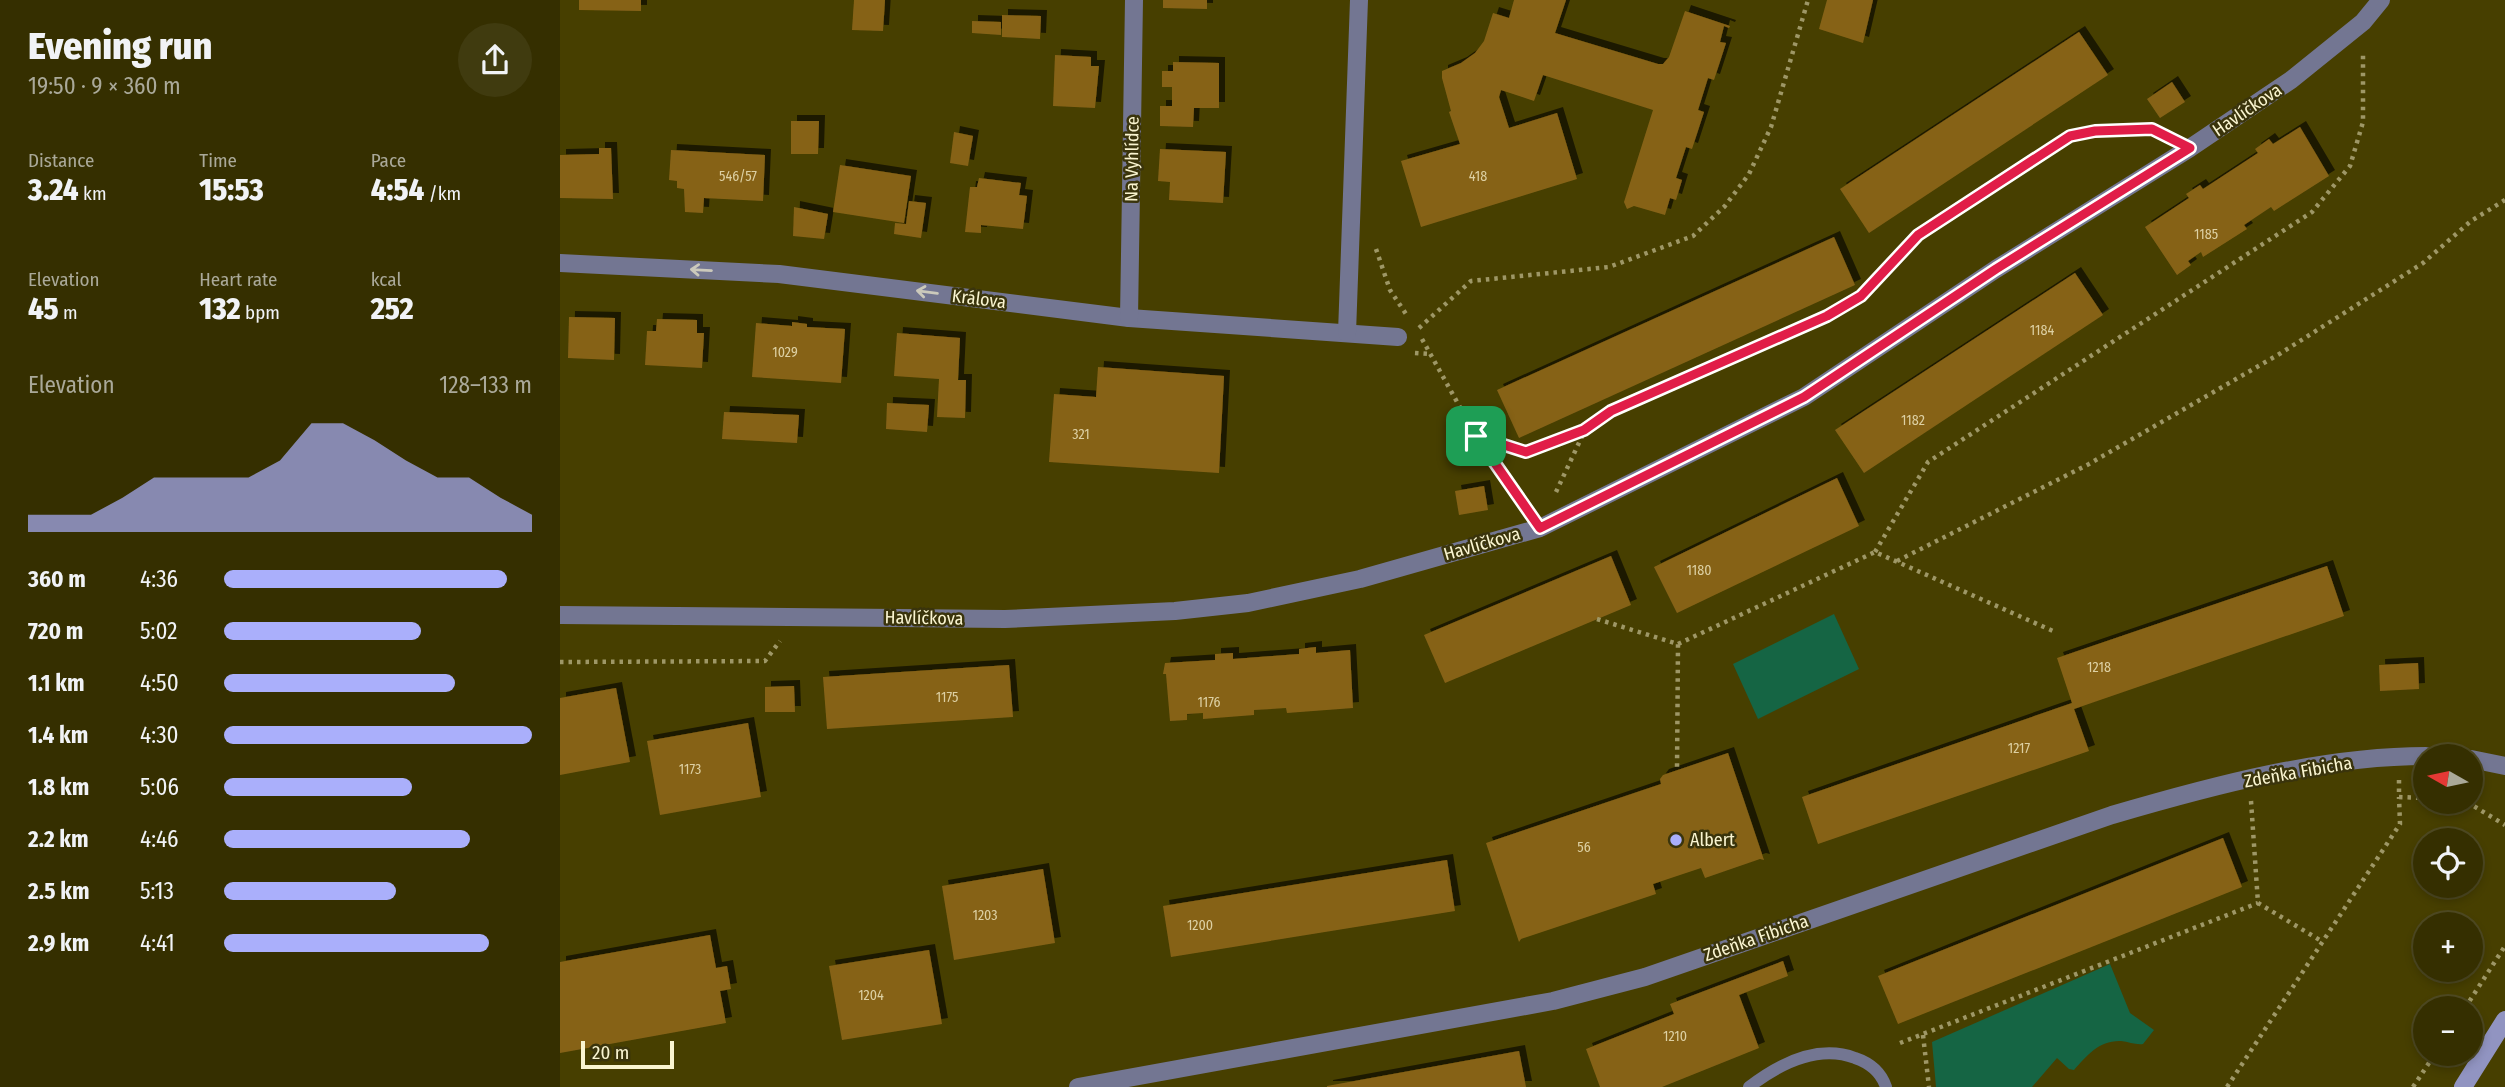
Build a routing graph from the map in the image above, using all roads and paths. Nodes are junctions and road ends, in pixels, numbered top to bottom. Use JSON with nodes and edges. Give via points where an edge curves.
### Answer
{"nodes":[{"id":1,"x":1134,"y":0,"type":"edge"},
{"id":2,"x":1359,"y":0,"type":"edge"},
{"id":3,"x":1808,"y":0,"type":"edge"},
{"id":4,"x":2381,"y":0,"type":"edge"},
{"id":5,"x":2363,"y":22,"type":"junction"},
{"id":6,"x":2190,"y":148,"type":"junction"},
{"id":7,"x":2505,"y":200,"type":"edge"},
{"id":8,"x":1376,"y":247,"type":"dead end"},
{"id":9,"x":560,"y":263,"type":"edge"},
{"id":10,"x":1129,"y":318,"type":"junction"},
{"id":11,"x":1417,"y":329,"type":"junction"},
{"id":12,"x":1347,"y":333,"type":"junction"},
{"id":13,"x":1398,"y":337,"type":"dead end"},
{"id":14,"x":1584,"y":430,"type":"junction"},
{"id":15,"x":1476,"y":436,"type":"junction"},
{"id":16,"x":1540,"y":528,"type":"junction"},
{"id":17,"x":1875,"y":552,"type":"junction"},
{"id":18,"x":1897,"y":561,"type":"junction"},
{"id":19,"x":560,"y":615,"type":"edge"},
{"id":20,"x":1597,"y":619,"type":"dead end"},
{"id":21,"x":2053,"y":631,"type":"dead end"},
{"id":22,"x":792,"y":642,"type":"dead end"},
{"id":23,"x":1678,"y":644,"type":"junction"},
{"id":24,"x":560,"y":662,"type":"edge"},
{"id":25,"x":2413,"y":757,"type":"edge"},
{"id":26,"x":2399,"y":758,"type":"junction"},
{"id":27,"x":2483,"y":761,"type":"edge"},
{"id":28,"x":2505,"y":766,"type":"edge"},
{"id":29,"x":1677,"y":770,"type":"dead end"},
{"id":30,"x":2249,"y":780,"type":"junction"},
{"id":31,"x":2399,"y":797,"type":"junction"},
{"id":32,"x":2413,"y":798,"type":"edge"},
{"id":33,"x":2483,"y":812,"type":"edge"},
{"id":34,"x":2505,"y":825,"type":"edge"},
{"id":35,"x":2258,"y":903,"type":"junction"},
{"id":36,"x":2323,"y":942,"type":"junction"},
{"id":37,"x":2505,"y":946,"type":"edge"},
{"id":38,"x":2473,"y":996,"type":"edge"},
{"id":39,"x":2505,"y":1020,"type":"edge"},
{"id":40,"x":1923,"y":1034,"type":"junction"},
{"id":41,"x":1900,"y":1043,"type":"dead end"},
{"id":42,"x":2427,"y":1066,"type":"edge"},
{"id":43,"x":1077,"y":1087,"type":"edge"},
{"id":44,"x":1749,"y":1087,"type":"edge"},
{"id":45,"x":1885,"y":1087,"type":"edge"},
{"id":46,"x":1929,"y":1087,"type":"edge"},
{"id":47,"x":2227,"y":1087,"type":"edge"},
{"id":48,"x":2413,"y":1087,"type":"edge"},
{"id":49,"x":2463,"y":1087,"type":"edge"}],
"edges":[{"from":1,"to":10,"type":"street","name":"Na Vyhlídce"},
{"from":2,"to":12,"type":"street"},
{"from":3,"to":11,"type":"path","via":[[1771,127],[1749,174],[1725,206],[1693,236],[1609,267],[1471,281]]},
{"from":4,"to":5,"type":"street","name":"Havlíčkova"},
{"from":5,"to":6,"type":"street","name":"Havlíčkova","via":[[2291,80]]},
{"from":5,"to":17,"type":"path","via":[[2363,122],[2350,166],[2312,212],[1928,461]]},
{"from":6,"to":14,"type":"path","via":[[2152,129],[2070,136],[1918,235],[1861,296],[1827,316],[1611,411]]},
{"from":6,"to":16,"type":"street","name":"Havlíčkova","via":[[1804,397]]},
{"from":7,"to":18,"type":"path","via":[[2471,221],[2423,263],[2281,353],[2089,464]]},
{"from":8,"to":11,"type":"path","via":[[1390,290]]},
{"from":10,"to":9,"type":"street","name":"Králova","one_way":true,"via":[[779,274]]},
{"from":10,"to":12,"type":"street","name":"Králova"},
{"from":11,"to":15,"type":"path"},
{"from":12,"to":13,"type":"street","name":"Králova"},
{"from":14,"to":15,"type":"path","via":[[1526,452]]},
{"from":14,"to":16,"type":"path"},
{"from":15,"to":16,"type":"path"},
{"from":16,"to":19,"type":"street","name":"Havlíčkova","via":[[1360,579],[1248,603],[1175,611],[1005,619]]},
{"from":17,"to":18,"type":"path"},
{"from":17,"to":23,"type":"path"},
{"from":18,"to":21,"type":"path"},
{"from":20,"to":23,"type":"path"},
{"from":22,"to":24,"type":"path","via":[[778,642],[765,661]]},
{"from":23,"to":29,"type":"path"},
{"from":25,"to":26,"type":"street","name":"Zdeňka Fibicha"},
{"from":26,"to":30,"type":"street","name":"Zdeňka Fibicha"},
{"from":26,"to":31,"type":"path"},
{"from":27,"to":28,"type":"street"},
{"from":30,"to":35,"type":"path"},
{"from":30,"to":43,"type":"street","name":"Zdeňka Fibicha","via":[[2112,815],[1599,990]]},
{"from":31,"to":32,"type":"path"},
{"from":31,"to":36,"type":"path","via":[[2400,824]]},
{"from":33,"to":34,"type":"path"},
{"from":35,"to":36,"type":"path"},
{"from":35,"to":40,"type":"path"},
{"from":36,"to":47,"type":"path"},
{"from":37,"to":38,"type":"path"},
{"from":39,"to":49,"type":"street"},
{"from":40,"to":41,"type":"path"},
{"from":40,"to":46,"type":"path"},
{"from":42,"to":48,"type":"path"},
{"from":44,"to":45,"type":"lane","via":[[1786,1064],[1830,1052],[1864,1061],[1875,1069]]}]}
